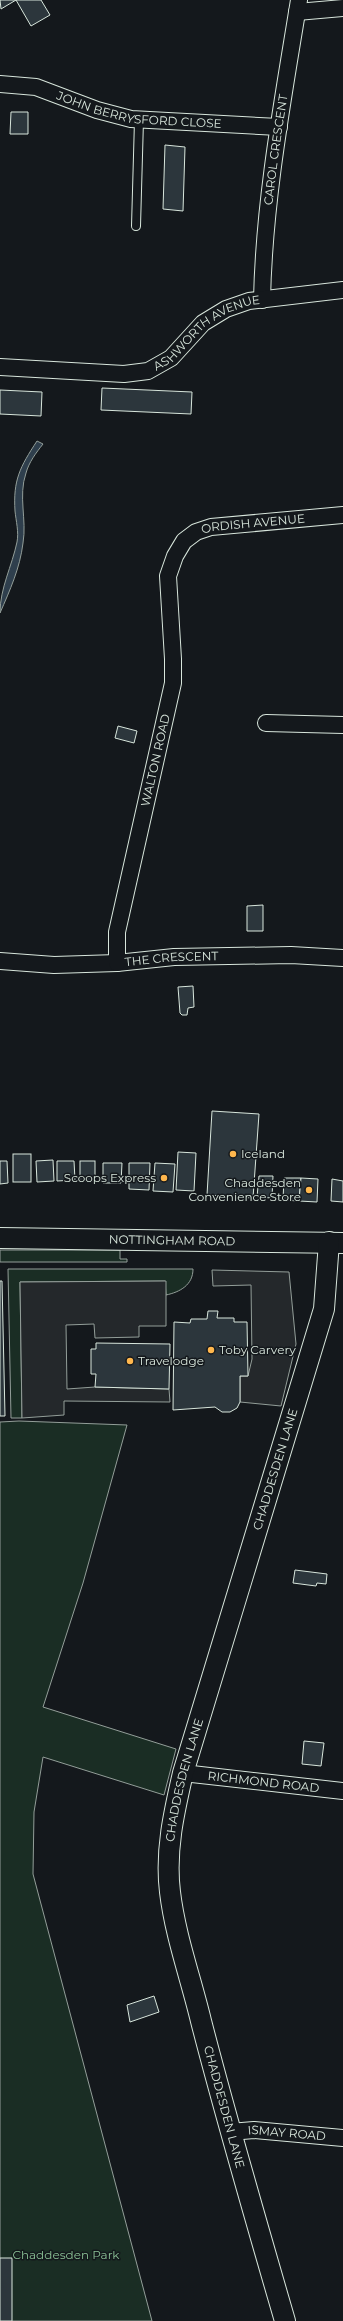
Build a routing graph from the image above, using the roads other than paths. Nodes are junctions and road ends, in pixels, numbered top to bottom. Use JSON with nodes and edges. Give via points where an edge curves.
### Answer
{"nodes":[{"id":1,"x":298,"y":6,"type":"edge"},
{"id":2,"x":343,"y":8,"type":"edge"},
{"id":3,"x":0,"y":84,"type":"edge"},
{"id":4,"x":139,"y":120,"type":"junction"},
{"id":5,"x":279,"y":127,"type":"junction"},
{"id":6,"x":136,"y":226,"type":"dead end"},
{"id":7,"x":343,"y":290,"type":"edge"},
{"id":8,"x":262,"y":300,"type":"junction"},
{"id":9,"x":0,"y":367,"type":"edge"},
{"id":10,"x":343,"y":515,"type":"edge"},
{"id":11,"x":175,"y":556,"type":"joint"},
{"id":12,"x":266,"y":723,"type":"dead end"},
{"id":13,"x":343,"y":724,"type":"edge"},
{"id":14,"x":343,"y":958,"type":"edge"},
{"id":15,"x":0,"y":961,"type":"edge"},
{"id":16,"x":117,"y":963,"type":"junction"},
{"id":17,"x":0,"y":1238,"type":"edge"},
{"id":18,"x":336,"y":1242,"type":"edge"},
{"id":19,"x":183,"y":1773,"type":"junction"},
{"id":20,"x":343,"y":1790,"type":"edge"},
{"id":21,"x":230,"y":2132,"type":"junction"},
{"id":22,"x":343,"y":2138,"type":"edge"},
{"id":23,"x":285,"y":2321,"type":"edge"}],
"edges":[{"from":1,"to":2,"type":"street"},
{"from":1,"to":5,"type":"street","name":"CAROL CRESCENT"},
{"from":3,"to":4,"type":"street","name":"JOHN BERRYSFORD CLOSE","via":[[36,87],[114,115]]},
{"from":4,"to":5,"type":"street","name":"JOHN BERRYSFORD CLOSE"},
{"from":4,"to":6,"type":"lane"},
{"from":5,"to":8,"type":"street","name":"CAROL CRESCENT","via":[[262,262]]},
{"from":7,"to":8,"type":"street","name":"ASHWORTH AVENUE"},
{"from":8,"to":9,"type":"street","name":"ASHWORTH AVENUE","via":[[236,305],[216,314],[203,323],[179,352],[148,371],[124,374]]},
{"from":10,"to":11,"type":"street","name":"ORDISH AVENUE","via":[[211,527],[190,536]]},
{"from":11,"to":16,"type":"street","name":"WALTON ROAD","via":[[168,576],[174,659],[173,683],[117,932]]},
{"from":12,"to":13,"type":"street"},
{"from":14,"to":16,"type":"street","name":"THE CRESCENT","via":[[290,955],[182,957]]},
{"from":15,"to":16,"type":"street","name":"THE CRESCENT","via":[[54,965]]},
{"from":17,"to":18,"type":"street","name":"NOTTINGHAM ROAD"},
{"from":18,"to":19,"type":"street","name":"CHADDESDEN LANE","via":[[324,1309]]},
{"from":19,"to":20,"type":"street","name":"RICHMOND ROAD"},
{"from":19,"to":21,"type":"street","name":"CHADDESDEN LANE","via":[[172,1818],[169,1851],[170,1892]]},
{"from":21,"to":22,"type":"street","name":"ISMAY ROAD","via":[[254,2130]]},
{"from":21,"to":23,"type":"street","name":"CHADDESDEN LANE"}]}
